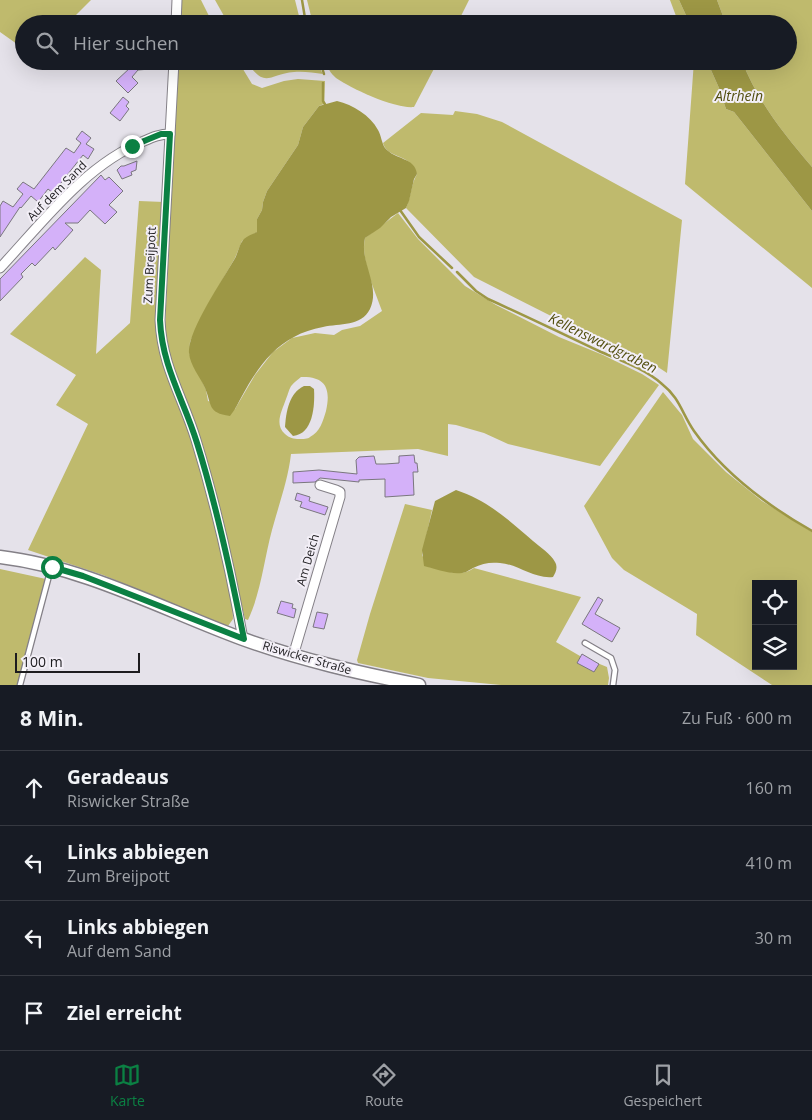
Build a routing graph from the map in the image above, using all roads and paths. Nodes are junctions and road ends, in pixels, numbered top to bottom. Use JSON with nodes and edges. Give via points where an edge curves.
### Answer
{"nodes":[{"id":1,"x":177,"y":0,"type":"edge"},
{"id":2,"x":176,"y":15,"type":"edge"},
{"id":3,"x":174,"y":70,"type":"edge"},
{"id":4,"x":170,"y":134,"type":"junction"},
{"id":5,"x":0,"y":268,"type":"edge"},
{"id":6,"x":320,"y":485,"type":"dead end"},
{"id":7,"x":0,"y":557,"type":"edge"},
{"id":8,"x":52,"y":567,"type":"junction"},
{"id":9,"x":244,"y":639,"type":"junction"},
{"id":10,"x":585,"y":643,"type":"dead end"},
{"id":11,"x":294,"y":656,"type":"junction"},
{"id":12,"x":20,"y":685,"type":"edge"},
{"id":13,"x":419,"y":685,"type":"edge"},
{"id":14,"x":613,"y":685,"type":"edge"}],
"edges":[{"from":1,"to":2,"type":"street"},
{"from":3,"to":4,"type":"street","name":"Zum Breijpott"},
{"from":4,"to":5,"type":"street","name":"Auf dem Sand","via":[[161,134],[132,146],[86,176]]},
{"from":4,"to":9,"type":"street","name":"Zum Breijpott","via":[[160,336],[171,377],[209,483]]},
{"from":6,"to":11,"type":"street","name":"Am Deich","via":[[340,492],[340,497]]},
{"from":7,"to":8,"type":"street","name":"Riswicker Straße"},
{"from":8,"to":9,"type":"street","name":"Riswicker Straße"},
{"from":8,"to":12,"type":"lane"},
{"from":9,"to":11,"type":"street","name":"Riswicker Straße"},
{"from":10,"to":14,"type":"lane","via":[[611,658],[615,670]]},
{"from":11,"to":13,"type":"street","name":"Riswicker Straße"}]}
